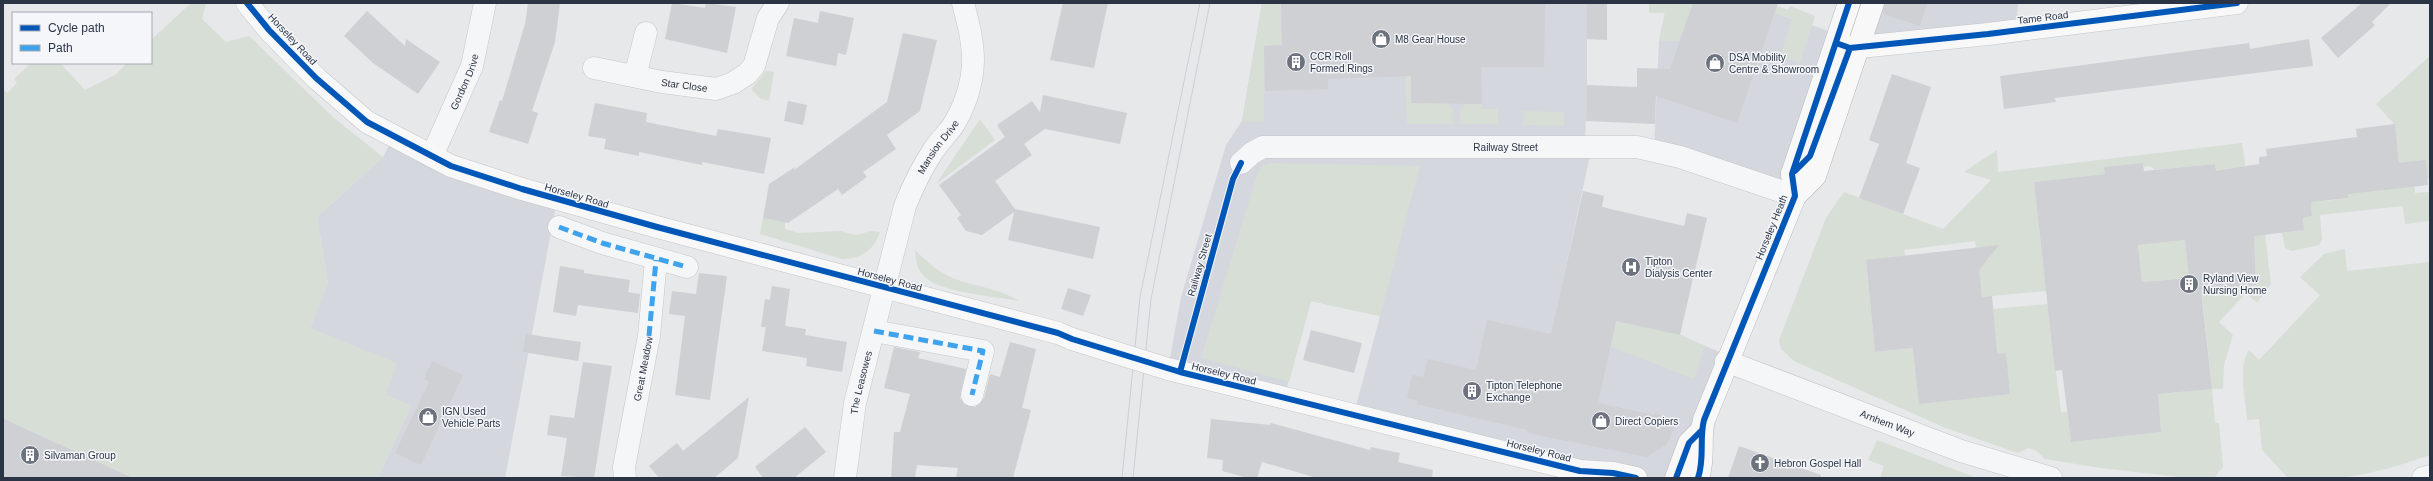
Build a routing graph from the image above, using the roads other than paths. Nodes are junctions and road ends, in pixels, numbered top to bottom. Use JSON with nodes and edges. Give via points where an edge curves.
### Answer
{"nodes":[{"id":1,"x":247,"y":3,"type":"edge"},
{"id":2,"x":485,"y":3,"type":"edge"},
{"id":3,"x":778,"y":3,"type":"edge"},
{"id":4,"x":963,"y":3,"type":"edge"},
{"id":5,"x":1849,"y":3,"type":"edge"},
{"id":6,"x":1873,"y":3,"type":"edge"},
{"id":7,"x":2237,"y":3,"type":"edge"},
{"id":8,"x":646,"y":33,"type":"dead end"},
{"id":9,"x":1849,"y":46,"type":"junction"},
{"id":10,"x":594,"y":68,"type":"dead end"},
{"id":11,"x":635,"y":76,"type":"junction"},
{"id":12,"x":432,"y":156,"type":"junction"},
{"id":13,"x":1242,"y":164,"type":"dead end"},
{"id":14,"x":1795,"y":196,"type":"junction"},
{"id":15,"x":559,"y":227,"type":"dead end"},
{"id":16,"x":656,"y":260,"type":"junction"},
{"id":17,"x":687,"y":267,"type":"dead end"},
{"id":18,"x":885,"y":288,"type":"junction"},
{"id":19,"x":874,"y":331,"type":"junction"},
{"id":20,"x":1726,"y":361,"type":"junction"},
{"id":21,"x":972,"y":395,"type":"dead end"},
{"id":22,"x":1701,"y":431,"type":"junction"},
{"id":23,"x":1585,"y":475,"type":"edge"},
{"id":24,"x":2430,"y":476,"type":"edge"},
{"id":25,"x":625,"y":478,"type":"edge"},
{"id":26,"x":845,"y":478,"type":"edge"},
{"id":27,"x":1636,"y":478,"type":"edge"},
{"id":28,"x":1676,"y":478,"type":"edge"},
{"id":29,"x":1698,"y":478,"type":"edge"},
{"id":30,"x":2051,"y":478,"type":"edge"},
{"id":31,"x":2423,"y":478,"type":"edge"}],
"edges":[{"from":1,"to":12,"type":"main road","name":"Horseley Road","via":[[269,30],[316,78],[367,122]]},
{"from":2,"to":12,"type":"street","name":"Gordon Drive","via":[[472,66]]},
{"from":3,"to":11,"type":"street","name":"Star Close","via":[[768,18],[754,66],[738,81],[716,89]]},
{"from":4,"to":18,"type":"street","name":"Mansion Drive","via":[[973,61],[964,104],[952,127],[916,177],[905,206]]},
{"from":5,"to":9,"type":"main road","name":"Horseley Heath"},
{"from":6,"to":9,"type":"main road","name":"Horseley Heath"},
{"from":7,"to":9,"type":"main road","name":"Tame Road","via":[[1988,34]]},
{"from":8,"to":11,"type":"street"},
{"from":9,"to":14,"type":"main road","name":"Horseley Heath","via":[[1792,174]]},
{"from":9,"to":14,"type":"main road","name":"Horseley Heath","via":[[1815,176]]},
{"from":10,"to":11,"type":"street","name":"Star Close"},
{"from":12,"to":18,"type":"main road","name":"Horseley Road","via":[[451,166],[550,198]]},
{"from":13,"to":14,"type":"street","name":"Railway Street","via":[[1252,153],[1263,147],[1636,147],[1680,157]]},
{"from":14,"to":20,"type":"main road","name":"Horseley Heath"},
{"from":15,"to":16,"type":"street"},
{"from":16,"to":17,"type":"street"},
{"from":16,"to":25,"type":"street","name":"Great Meadow","via":[[649,336],[624,467]]},
{"from":18,"to":19,"type":"street","name":"The Leasowes"},
{"from":18,"to":23,"type":"main road","name":"Horseley Road","bridge":true,"via":[[1058,333],[1168,369]]},
{"from":19,"to":21,"type":"street","via":[[982,351]]},
{"from":19,"to":26,"type":"street","name":"The Leasowes","via":[[855,403]]},
{"from":20,"to":22,"type":"main road","name":"Horseley Heath"},
{"from":20,"to":30,"type":"street","name":"Arnhem Way","via":[[1961,451]]},
{"from":22,"to":28,"type":"main road","name":"Horseley Heath","via":[[1689,443]]},
{"from":22,"to":29,"type":"main road","name":"Horseley Heath","via":[[1703,464]]},
{"from":23,"to":27,"type":"main road","name":"Horseley Road","via":[[1613,473]]},
{"from":24,"to":31,"type":"street"}]}
